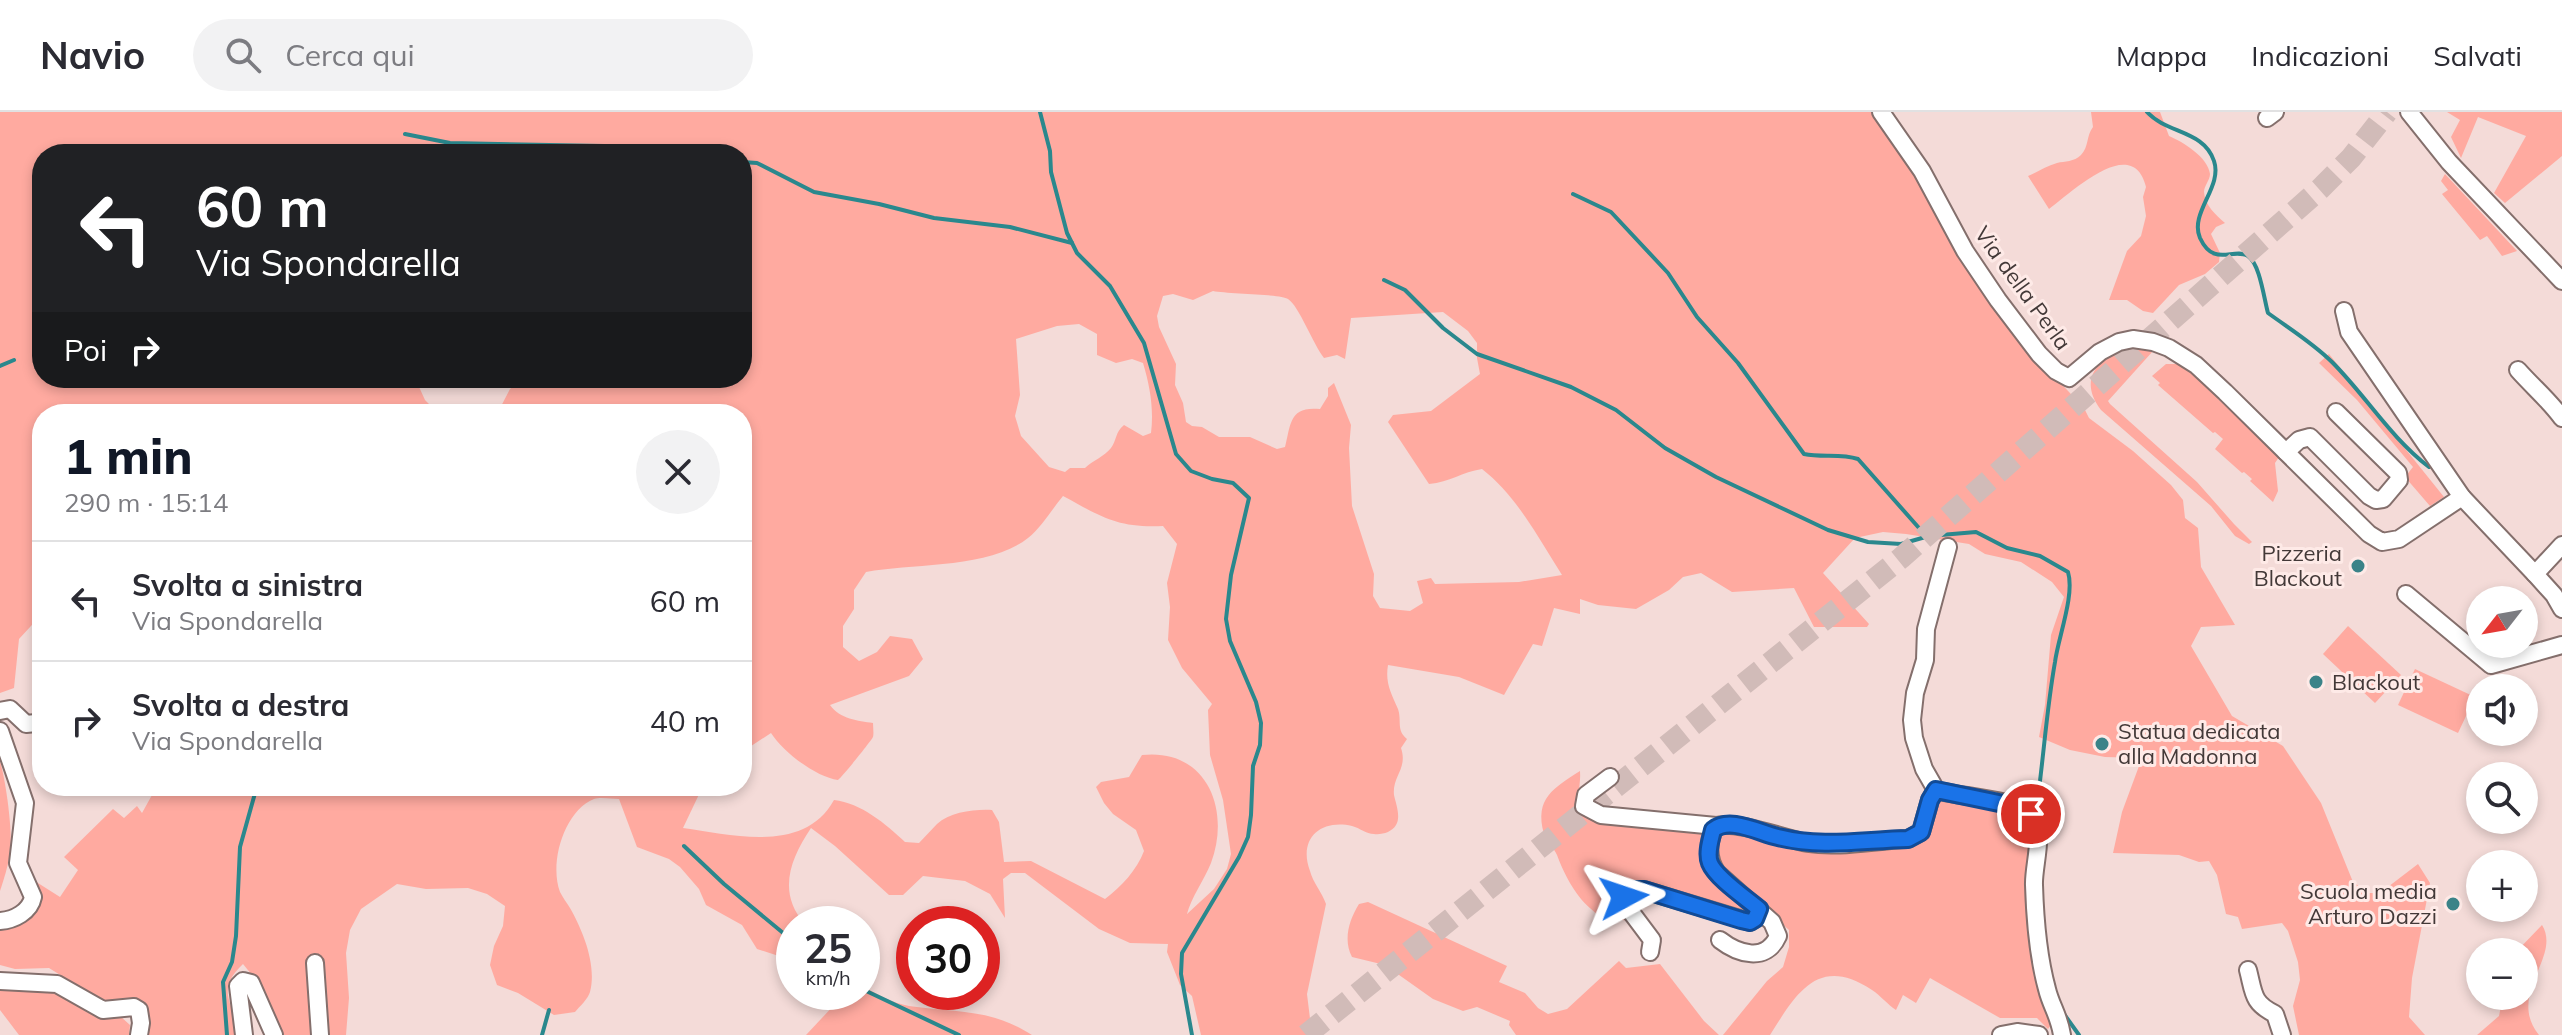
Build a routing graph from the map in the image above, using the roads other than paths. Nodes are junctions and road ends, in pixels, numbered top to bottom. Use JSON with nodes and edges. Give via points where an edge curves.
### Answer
{"nodes":[{"id":1,"x":1881,"y":112,"type":"edge"},
{"id":2,"x":2409,"y":112,"type":"edge"},
{"id":3,"x":2424,"y":121,"type":"edge"},
{"id":4,"x":2562,"y":281,"type":"edge"},
{"id":5,"x":2344,"y":311,"type":"dead end"},
{"id":6,"x":2518,"y":370,"type":"dead end"},
{"id":7,"x":2336,"y":412,"type":"dead end"},
{"id":8,"x":2562,"y":418,"type":"edge"},
{"id":9,"x":2286,"y":452,"type":"junction"},
{"id":10,"x":2462,"y":497,"type":"junction"},
{"id":11,"x":2562,"y":545,"type":"edge"},
{"id":12,"x":1948,"y":547,"type":"dead end"},
{"id":13,"x":2535,"y":574,"type":"junction"},
{"id":14,"x":2406,"y":594,"type":"dead end"},
{"id":15,"x":2562,"y":609,"type":"edge"},
{"id":16,"x":2562,"y":645,"type":"edge"},
{"id":17,"x":0,"y":711,"type":"edge"},
{"id":18,"x":32,"y":723,"type":"edge"},
{"id":19,"x":0,"y":731,"type":"edge"},
{"id":20,"x":1610,"y":777,"type":"dead end"},
{"id":21,"x":1936,"y":790,"type":"junction"},
{"id":22,"x":1716,"y":826,"type":"junction"},
{"id":23,"x":1759,"y":909,"type":"junction"},
{"id":24,"x":0,"y":921,"type":"edge"},
{"id":25,"x":1720,"y":940,"type":"dead end"},
{"id":26,"x":1650,"y":952,"type":"dead end"},
{"id":27,"x":315,"y":963,"type":"dead end"},
{"id":28,"x":2248,"y":970,"type":"dead end"},
{"id":29,"x":0,"y":981,"type":"edge"},
{"id":30,"x":139,"y":1035,"type":"edge"},
{"id":31,"x":244,"y":1035,"type":"edge"},
{"id":32,"x":274,"y":1035,"type":"edge"},
{"id":33,"x":320,"y":1035,"type":"edge"},
{"id":34,"x":2001,"y":1035,"type":"edge"},
{"id":35,"x":2039,"y":1035,"type":"edge"},
{"id":36,"x":2062,"y":1035,"type":"edge"},
{"id":37,"x":2282,"y":1035,"type":"edge"}],
"edges":[{"from":1,"to":9,"type":"street","name":"Via della Perla","via":[[1922,171],[1974,266],[2056,371],[2069,378],[2119,342],[2153,342],[2196,365]]},
{"from":2,"to":3,"type":"street"},
{"from":3,"to":4,"type":"street","via":[[2449,162]]},
{"from":5,"to":10,"type":"street","via":[[2349,332]]},
{"from":6,"to":8,"type":"street"},
{"from":7,"to":9,"type":"street","via":[[2398,473],[2399,480],[2383,499],[2369,496],[2310,437]]},
{"from":9,"to":10,"type":"street","name":"Via della Perla","via":[[2382,542],[2399,539]]},
{"from":10,"to":13,"type":"street"},
{"from":11,"to":13,"type":"street"},
{"from":12,"to":21,"type":"street","via":[[1926,629],[1912,720],[1924,769]]},
{"from":13,"to":15,"type":"street"},
{"from":14,"to":16,"type":"street","via":[[2491,665]]},
{"from":17,"to":18,"type":"street","via":[[10,709]]},
{"from":19,"to":24,"type":"street","via":[[25,803],[18,863],[33,897],[21,914]]},
{"from":20,"to":22,"type":"street","via":[[1586,795],[1584,806],[1601,815]]},
{"from":21,"to":22,"type":"street","via":[[1921,832],[1908,839],[1812,844],[1747,827]]},
{"from":21,"to":36,"type":"street","via":[[2023,808],[2036,821],[2040,957]]},
{"from":22,"to":23,"type":"street","via":[[1710,864]]},
{"from":23,"to":25,"type":"street","via":[[1777,931],[1769,948],[1743,954]]},
{"from":23,"to":26,"type":"street","via":[[1750,922],[1630,890],[1624,901],[1652,940]]},
{"from":27,"to":33,"type":"street"},
{"from":28,"to":37,"type":"street","via":[[2259,1007],[2275,1014]]},
{"from":29,"to":30,"type":"street","via":[[57,984],[103,1010],[134,1007],[141,1015]]},
{"from":31,"to":32,"type":"street","via":[[238,997],[243,981],[251,983]]},
{"from":34,"to":35,"type":"street"}]}
